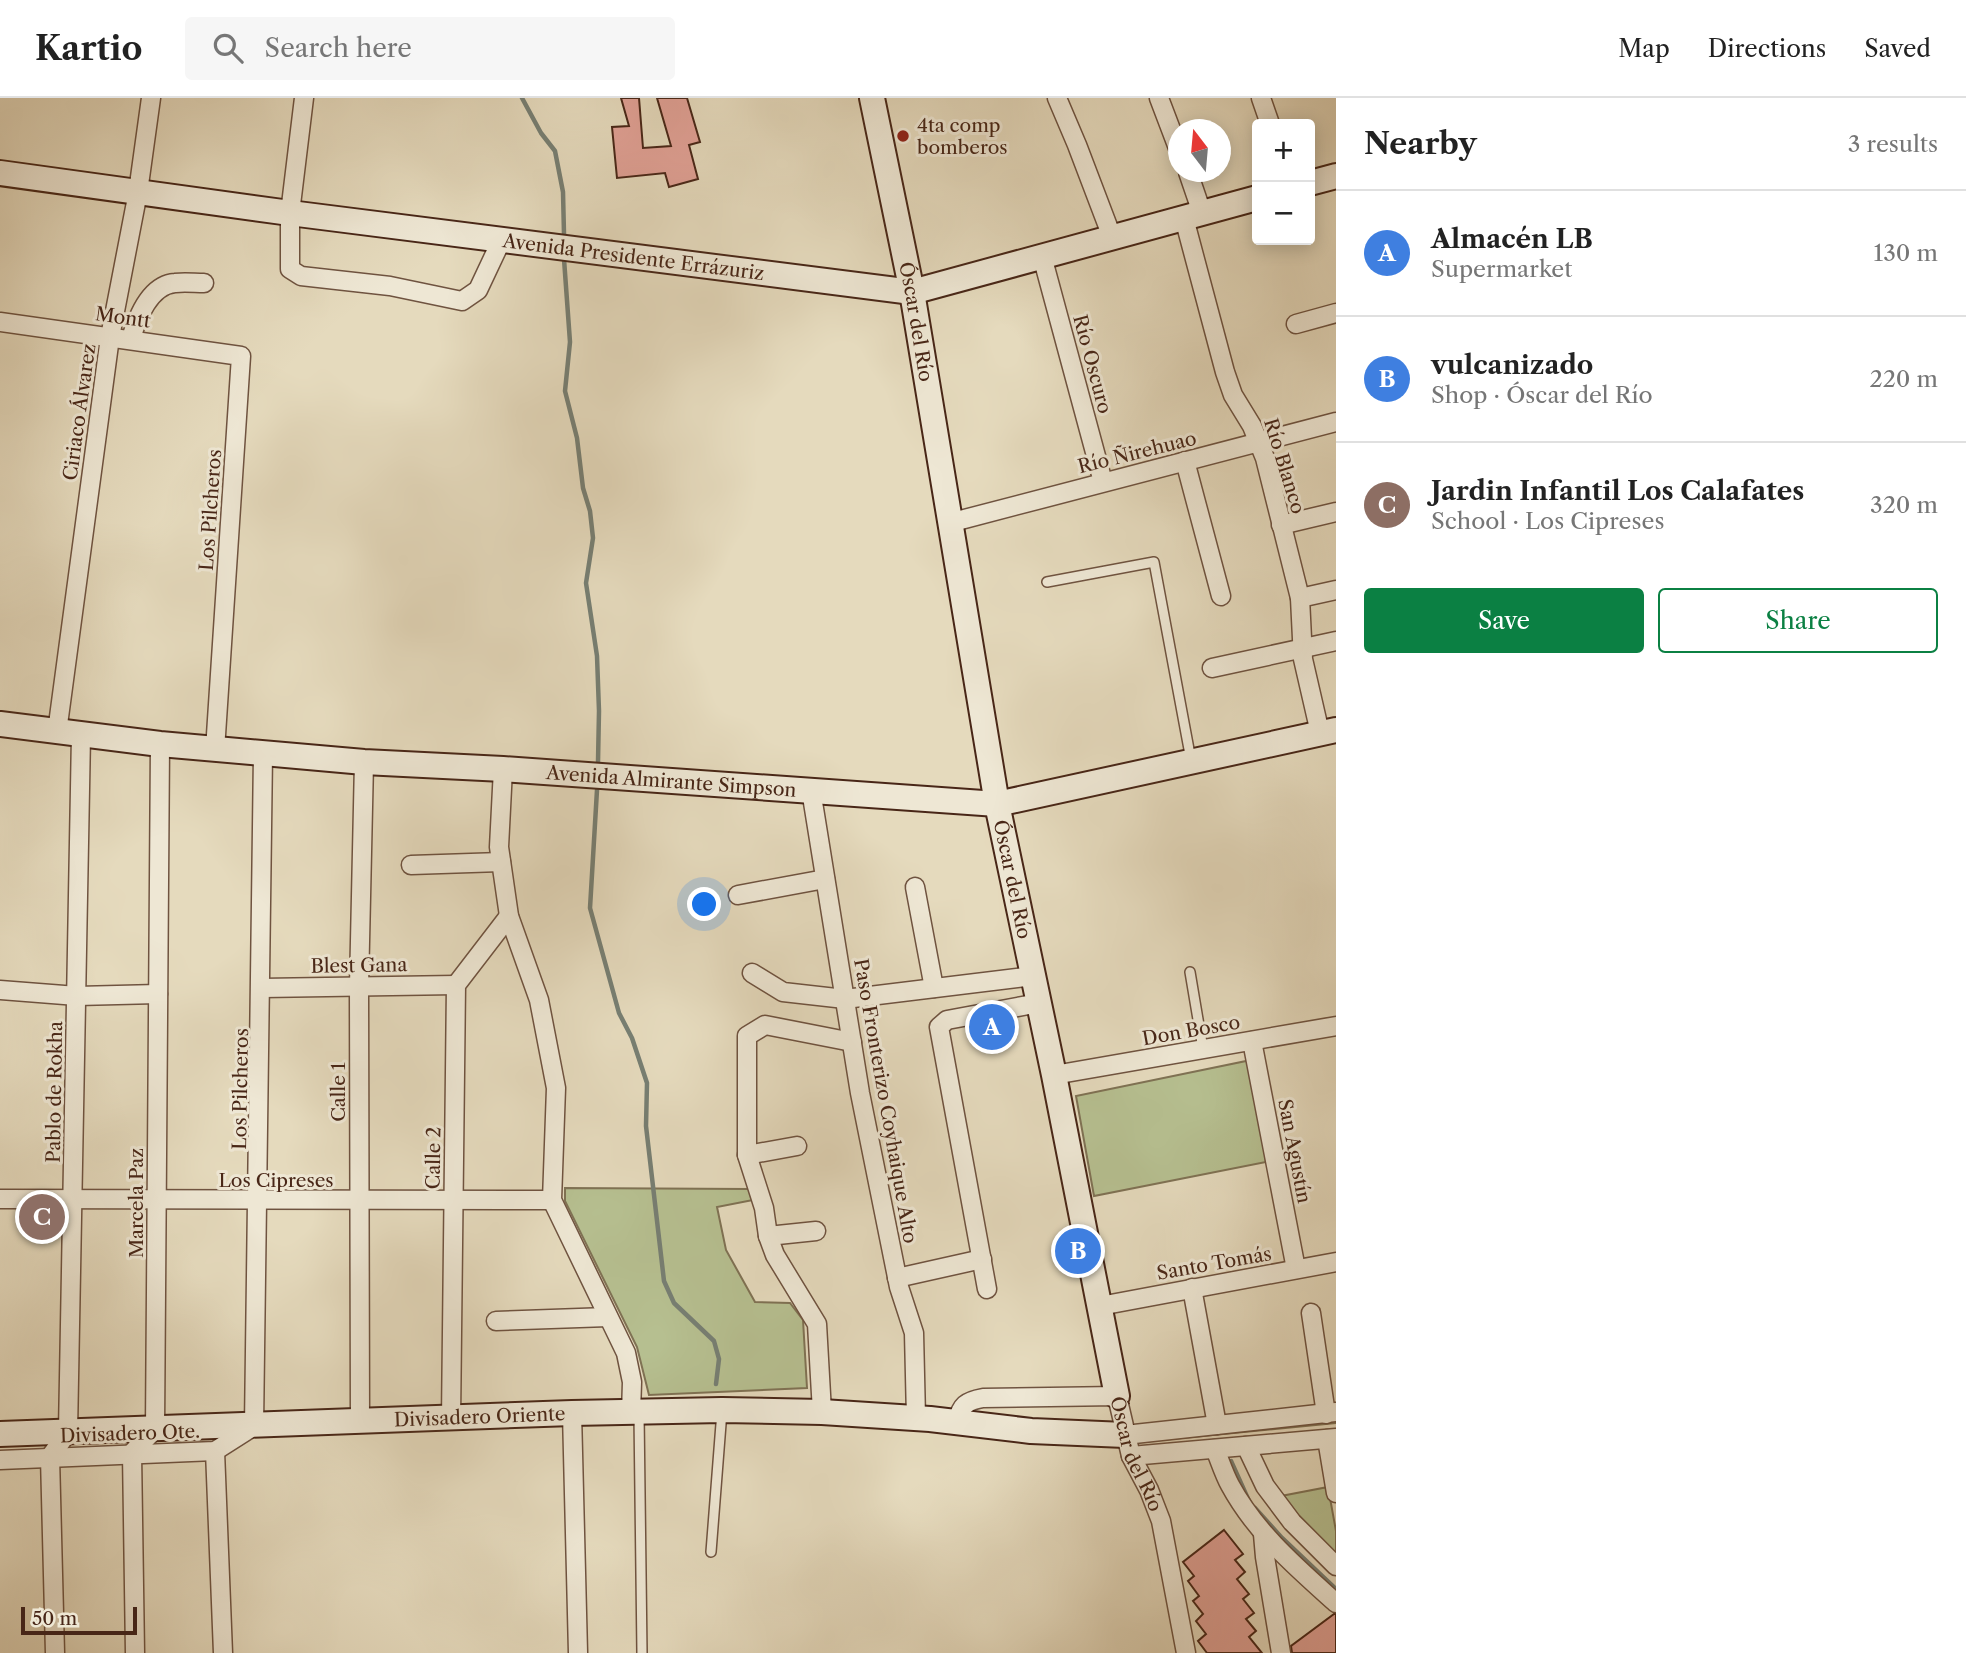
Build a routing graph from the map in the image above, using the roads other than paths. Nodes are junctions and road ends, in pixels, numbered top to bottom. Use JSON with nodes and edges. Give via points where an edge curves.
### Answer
{"nodes":[{"id":1,"x":151,"y":98,"type":"edge"},
{"id":2,"x":304,"y":98,"type":"edge"},
{"id":3,"x":872,"y":98,"type":"edge"},
{"id":4,"x":1057,"y":98,"type":"edge"},
{"id":5,"x":1159,"y":98,"type":"edge"},
{"id":6,"x":1261,"y":98,"type":"edge"},
{"id":7,"x":1268,"y":119,"type":"edge"},
{"id":8,"x":1168,"y":122,"type":"edge"},
{"id":9,"x":0,"y":173,"type":"edge"},
{"id":10,"x":1336,"y":176,"type":"edge"},
{"id":11,"x":1189,"y":182,"type":"edge"},
{"id":12,"x":1314,"y":182,"type":"edge"},
{"id":13,"x":138,"y":192,"type":"junction"},
{"id":14,"x":1252,"y":199,"type":"edge"},
{"id":15,"x":290,"y":213,"type":"junction"},
{"id":16,"x":1193,"y":215,"type":"junction"},
{"id":17,"x":1112,"y":237,"type":"junction"},
{"id":18,"x":502,"y":239,"type":"junction"},
{"id":19,"x":1042,"y":256,"type":"junction"},
{"id":20,"x":204,"y":283,"type":"dead end"},
{"id":21,"x":912,"y":292,"type":"junction"},
{"id":22,"x":1336,"y":313,"type":"edge"},
{"id":23,"x":0,"y":322,"type":"edge"},
{"id":24,"x":1296,"y":324,"type":"dead end"},
{"id":25,"x":110,"y":337,"type":"junction"},
{"id":26,"x":131,"y":339,"type":"junction"},
{"id":27,"x":241,"y":356,"type":"joint"},
{"id":28,"x":1336,"y":422,"type":"edge"},
{"id":29,"x":1259,"y":442,"type":"junction"},
{"id":30,"x":1185,"y":461,"type":"junction"},
{"id":31,"x":1103,"y":482,"type":"junction"},
{"id":32,"x":1336,"y":512,"type":"edge"},
{"id":33,"x":949,"y":523,"type":"junction"},
{"id":34,"x":1281,"y":525,"type":"junction"},
{"id":35,"x":1047,"y":582,"type":"dead end"},
{"id":36,"x":1336,"y":590,"type":"edge"},
{"id":37,"x":1221,"y":596,"type":"dead end"},
{"id":38,"x":1300,"y":598,"type":"junction"},
{"id":39,"x":1336,"y":641,"type":"edge"},
{"id":40,"x":1302,"y":649,"type":"junction"},
{"id":41,"x":1212,"y":668,"type":"dead end"},
{"id":42,"x":0,"y":724,"type":"edge"},
{"id":43,"x":57,"y":732,"type":"junction"},
{"id":44,"x":1328,"y":732,"type":"edge"},
{"id":45,"x":82,"y":735,"type":"junction"},
{"id":46,"x":160,"y":744,"type":"junction"},
{"id":47,"x":215,"y":750,"type":"junction"},
{"id":48,"x":264,"y":753,"type":"junction"},
{"id":49,"x":1191,"y":761,"type":"junction"},
{"id":50,"x":364,"y":762,"type":"junction"},
{"id":51,"x":503,"y":769,"type":"junction"},
{"id":52,"x":811,"y":790,"type":"junction"},
{"id":53,"x":997,"y":804,"type":"junction"},
{"id":54,"x":501,"y":862,"type":"junction"},
{"id":55,"x":411,"y":865,"type":"dead end"},
{"id":56,"x":825,"y":879,"type":"junction"},
{"id":57,"x":915,"y":887,"type":"dead end"},
{"id":58,"x":738,"y":895,"type":"dead end"},
{"id":59,"x":509,"y":916,"type":"junction"},
{"id":60,"x":752,"y":972,"type":"dead end"},
{"id":61,"x":1190,"y":972,"type":"dead end"},
{"id":62,"x":1033,"y":976,"type":"junction"},
{"id":63,"x":456,"y":985,"type":"junction"},
{"id":64,"x":359,"y":986,"type":"junction"},
{"id":65,"x":262,"y":988,"type":"junction"},
{"id":66,"x":934,"y":988,"type":"junction"},
{"id":67,"x":0,"y":990,"type":"edge"},
{"id":68,"x":158,"y":994,"type":"junction"},
{"id":69,"x":77,"y":996,"type":"junction"},
{"id":70,"x":845,"y":999,"type":"junction"},
{"id":71,"x":1039,"y":1003,"type":"junction"},
{"id":72,"x":1336,"y":1026,"type":"edge"},
{"id":73,"x":1252,"y":1041,"type":"junction"},
{"id":74,"x":852,"y":1042,"type":"junction"},
{"id":75,"x":1203,"y":1049,"type":"junction"},
{"id":76,"x":1054,"y":1075,"type":"junction"},
{"id":77,"x":797,"y":1146,"type":"dead end"},
{"id":78,"x":747,"y":1154,"type":"junction"},
{"id":79,"x":0,"y":1199,"type":"edge"},
{"id":80,"x":73,"y":1199,"type":"junction"},
{"id":81,"x":157,"y":1200,"type":"junction"},
{"id":82,"x":552,"y":1200,"type":"junction"},
{"id":83,"x":259,"y":1201,"type":"junction"},
{"id":84,"x":359,"y":1201,"type":"junction"},
{"id":85,"x":454,"y":1202,"type":"junction"},
{"id":86,"x":816,"y":1231,"type":"dead end"},
{"id":87,"x":768,"y":1236,"type":"junction"},
{"id":88,"x":982,"y":1259,"type":"junction"},
{"id":89,"x":1336,"y":1262,"type":"edge"},
{"id":90,"x":1296,"y":1269,"type":"junction"},
{"id":91,"x":897,"y":1278,"type":"junction"},
{"id":92,"x":1192,"y":1287,"type":"junction"},
{"id":93,"x":987,"y":1289,"type":"dead end"},
{"id":94,"x":1100,"y":1306,"type":"junction"},
{"id":95,"x":1311,"y":1313,"type":"dead end"},
{"id":96,"x":608,"y":1317,"type":"junction"},
{"id":97,"x":496,"y":1321,"type":"dead end"},
{"id":98,"x":1117,"y":1396,"type":"junction"},
{"id":99,"x":722,"y":1409,"type":"junction"},
{"id":100,"x":822,"y":1412,"type":"junction"},
{"id":101,"x":572,"y":1413,"type":"junction"},
{"id":102,"x":635,"y":1413,"type":"junction"},
{"id":103,"x":1331,"y":1413,"type":"edge"},
{"id":104,"x":916,"y":1418,"type":"junction"},
{"id":105,"x":451,"y":1419,"type":"junction"},
{"id":106,"x":360,"y":1422,"type":"junction"},
{"id":107,"x":957,"y":1422,"type":"junction"},
{"id":108,"x":1217,"y":1425,"type":"junction"},
{"id":109,"x":254,"y":1426,"type":"junction"},
{"id":110,"x":155,"y":1429,"type":"junction"},
{"id":111,"x":68,"y":1432,"type":"junction"},
{"id":112,"x":0,"y":1434,"type":"edge"},
{"id":113,"x":1331,"y":1439,"type":"edge"},
{"id":114,"x":1128,"y":1446,"type":"junction"},
{"id":115,"x":1246,"y":1447,"type":"junction"},
{"id":116,"x":1215,"y":1449,"type":"junction"},
{"id":117,"x":215,"y":1451,"type":"junction"},
{"id":118,"x":132,"y":1453,"type":"junction"},
{"id":119,"x":50,"y":1457,"type":"junction"},
{"id":120,"x":0,"y":1460,"type":"edge"},
{"id":121,"x":1336,"y":1493,"type":"edge"},
{"id":122,"x":1263,"y":1534,"type":"junction"},
{"id":123,"x":711,"y":1552,"type":"dead end"},
{"id":124,"x":1336,"y":1566,"type":"edge"},
{"id":125,"x":1336,"y":1603,"type":"edge"},
{"id":126,"x":55,"y":1653,"type":"edge"},
{"id":127,"x":135,"y":1653,"type":"edge"},
{"id":128,"x":223,"y":1653,"type":"edge"},
{"id":129,"x":578,"y":1653,"type":"edge"},
{"id":130,"x":642,"y":1653,"type":"edge"},
{"id":131,"x":1186,"y":1653,"type":"edge"},
{"id":132,"x":1281,"y":1653,"type":"edge"}],
"edges":[{"from":1,"to":13,"type":"street","name":"Ciriaco Álvarez"},
{"from":2,"to":15,"type":"street"},
{"from":3,"to":21,"type":"street","name":"Óscar del Río"},
{"from":4,"to":17,"type":"street"},
{"from":5,"to":8,"type":"street"},
{"from":6,"to":7,"type":"street"},
{"from":9,"to":13,"type":"street","name":"Avenida Presidente Errázuriz"},
{"from":10,"to":12,"type":"street"},
{"from":11,"to":16,"type":"street","name":"Río Blanco"},
{"from":13,"to":15,"type":"street","name":"Avenida Presidente Errázuriz"},
{"from":13,"to":25,"type":"street","name":"Ciriaco Álvarez"},
{"from":14,"to":16,"type":"street","name":"Avenida Presidente Errázuriz"},
{"from":15,"to":18,"type":"street","name":"Avenida Presidente Errázuriz"},
{"from":15,"to":18,"type":"street","via":[[288,261],[290,269],[301,276],[390,286],[462,301],[478,290]]},
{"from":16,"to":17,"type":"street","name":"Avenida Presidente Errázuriz"},
{"from":16,"to":29,"type":"street","name":"Río Blanco","via":[[1225,372]]},
{"from":17,"to":19,"type":"street","name":"Avenida Presidente Errázuriz"},
{"from":18,"to":21,"type":"street","name":"Avenida Presidente Errázuriz"},
{"from":19,"to":21,"type":"street","name":"Avenida Presidente Errázuriz"},
{"from":19,"to":31,"type":"street","name":"Río Oscuro"},
{"from":20,"to":26,"type":"street","via":[[173,283],[155,293],[135,323]]},
{"from":21,"to":33,"type":"street","name":"Óscar del Río"},
{"from":22,"to":24,"type":"street"},
{"from":23,"to":25,"type":"street","name":"Montt"},
{"from":25,"to":26,"type":"street","name":"Montt"},
{"from":25,"to":43,"type":"street","name":"Ciriaco Álvarez"},
{"from":26,"to":27,"type":"street","name":"Montt"},
{"from":27,"to":47,"type":"street","name":"Los Pilcheros"},
{"from":28,"to":29,"type":"street","name":"Río Ñirehuao"},
{"from":29,"to":30,"type":"street","name":"Río Ñirehuao"},
{"from":29,"to":34,"type":"street","name":"Río Blanco"},
{"from":30,"to":31,"type":"street","name":"Río Ñirehuao"},
{"from":30,"to":37,"type":"street"},
{"from":31,"to":33,"type":"street","name":"Río Ñirehuao"},
{"from":32,"to":34,"type":"street"},
{"from":33,"to":53,"type":"street","name":"Óscar del Río"},
{"from":34,"to":38,"type":"street","name":"Río Blanco"},
{"from":35,"to":49,"type":"lane","via":[[1154,562]]},
{"from":36,"to":38,"type":"street"},
{"from":38,"to":40,"type":"street","name":"Río Blanco"},
{"from":39,"to":40,"type":"street"},
{"from":40,"to":41,"type":"street"},
{"from":40,"to":44,"type":"street","name":"Río Blanco"},
{"from":42,"to":43,"type":"street","name":"Avenida Almirante Simpson"},
{"from":43,"to":45,"type":"street","name":"Avenida Almirante Simpson"},
{"from":44,"to":49,"type":"street","name":"Avenida Almirante Simpson"},
{"from":45,"to":46,"type":"street","name":"Avenida Almirante Simpson"},
{"from":45,"to":69,"type":"street","name":"Pablo de Rokha"},
{"from":46,"to":47,"type":"street","name":"Avenida Almirante Simpson"},
{"from":46,"to":68,"type":"street","name":"Marcela Paz"},
{"from":47,"to":48,"type":"street","name":"Avenida Almirante Simpson"},
{"from":48,"to":50,"type":"street","name":"Avenida Almirante Simpson"},
{"from":48,"to":65,"type":"street","name":"Los Pilcheros"},
{"from":49,"to":53,"type":"street","name":"Avenida Almirante Simpson"},
{"from":50,"to":51,"type":"street","name":"Avenida Almirante Simpson"},
{"from":50,"to":64,"type":"street","name":"Calle 1"},
{"from":51,"to":52,"type":"street","name":"Avenida Almirante Simpson"},
{"from":51,"to":54,"type":"street"},
{"from":52,"to":53,"type":"street","name":"Avenida Almirante Simpson"},
{"from":52,"to":56,"type":"street","name":"Paso Fronterizo Coyhaique Alto"},
{"from":53,"to":62,"type":"street","name":"Óscar del Río"},
{"from":54,"to":55,"type":"street"},
{"from":54,"to":59,"type":"street"},
{"from":56,"to":58,"type":"street"},
{"from":56,"to":70,"type":"street","name":"Paso Fronterizo Coyhaique Alto"},
{"from":57,"to":66,"type":"street"},
{"from":59,"to":63,"type":"street"},
{"from":59,"to":82,"type":"street","via":[[540,1000],[556,1088]]},
{"from":60,"to":70,"type":"street","via":[[783,992]]},
{"from":61,"to":75,"type":"lane"},
{"from":62,"to":66,"type":"street"},
{"from":62,"to":71,"type":"street","name":"Óscar del Río"},
{"from":63,"to":64,"type":"street","name":"Blest Gana"},
{"from":63,"to":85,"type":"street","name":"Calle 2"},
{"from":64,"to":65,"type":"street","name":"Blest Gana"},
{"from":64,"to":84,"type":"street","name":"Calle 1"},
{"from":65,"to":83,"type":"street","name":"Los Pilcheros"},
{"from":66,"to":70,"type":"street"},
{"from":67,"to":69,"type":"street"},
{"from":68,"to":69,"type":"street"},
{"from":68,"to":81,"type":"street","name":"Marcela Paz"},
{"from":69,"to":80,"type":"street","name":"Pablo de Rokha"},
{"from":70,"to":74,"type":"street","name":"Paso Fronterizo Coyhaique Alto"},
{"from":71,"to":76,"type":"street","name":"Óscar del Río"},
{"from":71,"to":88,"type":"street","via":[[947,1020],[939,1027]]},
{"from":72,"to":73,"type":"street","name":"Don Bosco"},
{"from":73,"to":75,"type":"street","name":"Don Bosco"},
{"from":73,"to":90,"type":"street","name":"San Agustín"},
{"from":74,"to":78,"type":"street","via":[[765,1025],[747,1036]]},
{"from":74,"to":91,"type":"street","name":"Paso Fronterizo Coyhaique Alto"},
{"from":75,"to":76,"type":"street","name":"Don Bosco"},
{"from":76,"to":94,"type":"street","name":"Óscar del Río"},
{"from":77,"to":78,"type":"street"},
{"from":78,"to":87,"type":"street"},
{"from":79,"to":80,"type":"street","name":"Los Cipreses"},
{"from":80,"to":81,"type":"street","name":"Los Cipreses"},
{"from":80,"to":111,"type":"street","name":"Pablo de Rokha"},
{"from":81,"to":83,"type":"street","name":"Los Cipreses"},
{"from":81,"to":110,"type":"street","name":"Marcela Paz"},
{"from":82,"to":85,"type":"street","name":"Los Cipreses"},
{"from":82,"to":96,"type":"street"},
{"from":83,"to":84,"type":"street","name":"Los Cipreses"},
{"from":83,"to":109,"type":"street","name":"Los Pilcheros"},
{"from":84,"to":85,"type":"street","name":"Los Cipreses"},
{"from":84,"to":106,"type":"street","name":"Calle 1"},
{"from":85,"to":105,"type":"street","name":"Calle 2"},
{"from":86,"to":87,"type":"street"},
{"from":87,"to":100,"type":"street","via":[[817,1324]]},
{"from":88,"to":91,"type":"street"},
{"from":88,"to":93,"type":"street"},
{"from":89,"to":90,"type":"street","name":"Santo Tomás"},
{"from":90,"to":92,"type":"street","name":"Santo Tomás"},
{"from":91,"to":104,"type":"street","name":"Paso Fronterizo Coyhaique Alto","via":[[914,1333]]},
{"from":92,"to":94,"type":"street","name":"Santo Tomás"},
{"from":92,"to":108,"type":"street"},
{"from":94,"to":98,"type":"street","name":"Óscar del Río"},
{"from":95,"to":103,"type":"street"},
{"from":96,"to":97,"type":"street"},
{"from":96,"to":102,"type":"street","via":[[626,1353]]},
{"from":98,"to":107,"type":"street","via":[[983,1398],[966,1402]]},
{"from":98,"to":114,"type":"street","name":"Óscar del Río"},
{"from":99,"to":100,"type":"street","name":"Divisadero Oriente"},
{"from":99,"to":102,"type":"street","name":"Divisadero Oriente"},
{"from":99,"to":123,"type":"lane"},
{"from":100,"to":104,"type":"street","name":"Divisadero Oriente"},
{"from":101,"to":102,"type":"street","name":"Divisadero Oriente"},
{"from":101,"to":105,"type":"street","name":"Divisadero Oriente"},
{"from":101,"to":129,"type":"street"},
{"from":102,"to":130,"type":"lane"},
{"from":103,"to":108,"type":"street"},
{"from":104,"to":107,"type":"street","name":"Divisadero Oriente"},
{"from":105,"to":106,"type":"street","name":"Divisadero Oriente"},
{"from":106,"to":109,"type":"street","name":"Divisadero Oriente"},
{"from":107,"to":114,"type":"street","name":"Divisadero Oriente"},
{"from":108,"to":114,"type":"street"},
{"from":109,"to":110,"type":"street","name":"Divisadero Oriente"},
{"from":109,"to":117,"type":"street","name":"Divisadero Ote."},
{"from":110,"to":111,"type":"street","name":"Divisadero Oriente"},
{"from":110,"to":118,"type":"street"},
{"from":111,"to":112,"type":"street","name":"Divisadero Oriente"},
{"from":111,"to":119,"type":"street"},
{"from":113,"to":115,"type":"street"},
{"from":113,"to":121,"type":"street"},
{"from":114,"to":116,"type":"street"},
{"from":114,"to":131,"type":"street","name":"Óscar del Río","via":[[1161,1521]]},
{"from":115,"to":116,"type":"street"},
{"from":115,"to":124,"type":"street","via":[[1271,1495]]},
{"from":116,"to":122,"type":"street","via":[[1230,1485]]},
{"from":117,"to":118,"type":"street","name":"Divisadero Ote."},
{"from":117,"to":128,"type":"street"},
{"from":118,"to":119,"type":"street","name":"Divisadero Ote."},
{"from":118,"to":127,"type":"street"},
{"from":119,"to":120,"type":"street","name":"Divisadero Ote."},
{"from":119,"to":126,"type":"street"},
{"from":122,"to":125,"type":"street"},
{"from":122,"to":132,"type":"street"}]}
